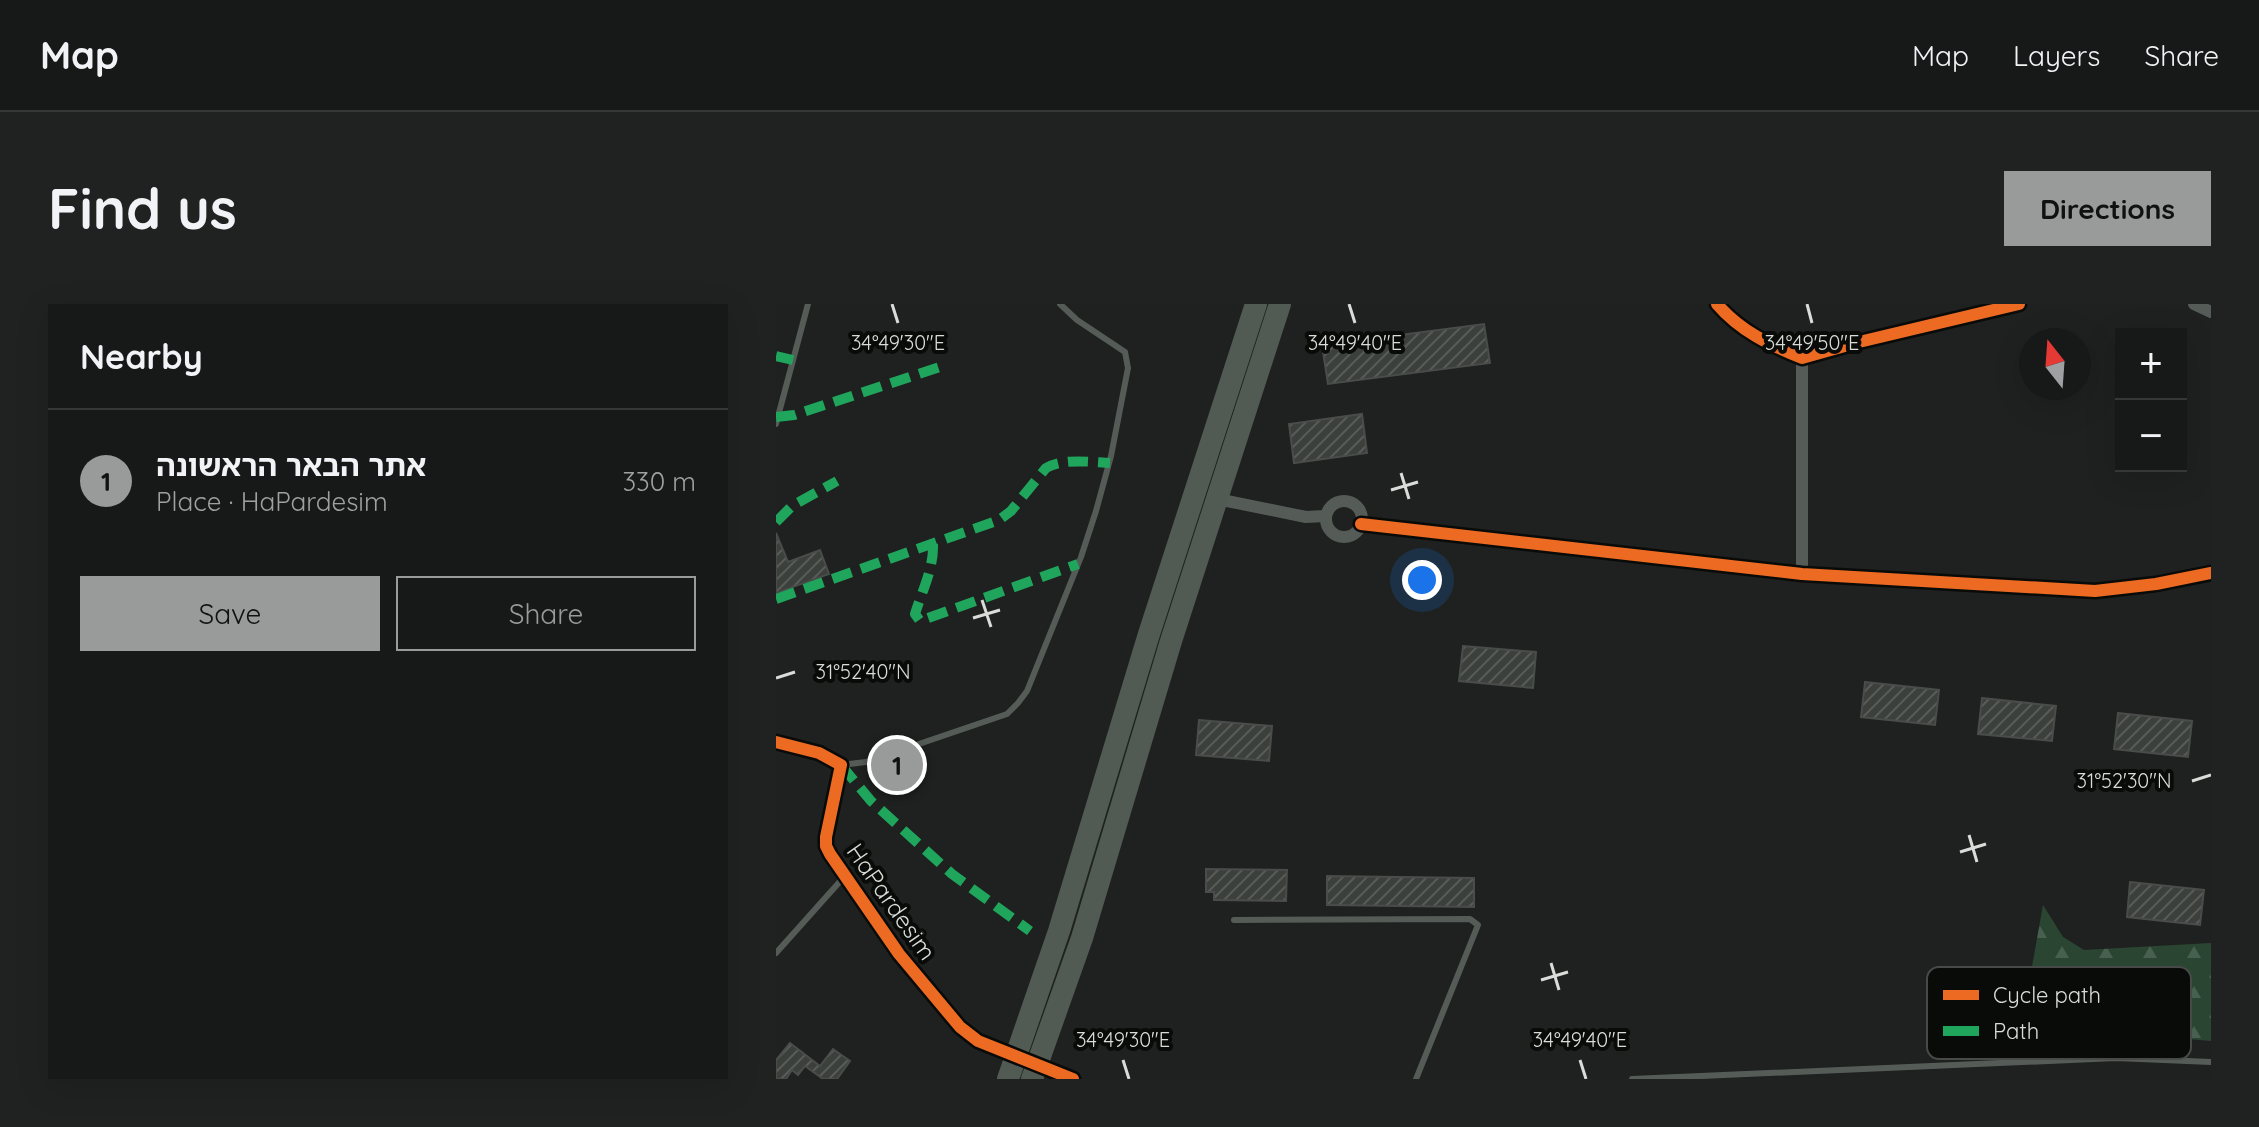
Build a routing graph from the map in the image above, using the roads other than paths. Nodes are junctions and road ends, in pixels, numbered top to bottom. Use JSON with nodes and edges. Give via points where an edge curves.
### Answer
{"nodes":[{"id":1,"x":808,"y":304,"type":"edge"},
{"id":2,"x":1060,"y":304,"type":"edge"},
{"id":3,"x":1256,"y":304,"type":"edge"},
{"id":4,"x":1280,"y":304,"type":"edge"},
{"id":5,"x":1717,"y":304,"type":"edge"},
{"id":6,"x":2019,"y":304,"type":"edge"},
{"id":7,"x":2194,"y":304,"type":"edge"},
{"id":8,"x":2211,"y":312,"type":"edge"},
{"id":9,"x":1802,"y":358,"type":"junction"},
{"id":10,"x":776,"y":424,"type":"edge"},
{"id":11,"x":1217,"y":499,"type":"junction"},
{"id":12,"x":1325,"y":516,"type":"junction"},
{"id":13,"x":1361,"y":524,"type":"junction"},
{"id":14,"x":2211,"y":573,"type":"edge"},
{"id":15,"x":1802,"y":574,"type":"junction"},
{"id":16,"x":776,"y":742,"type":"edge"},
{"id":17,"x":841,"y":765,"type":"junction"},
{"id":18,"x":844,"y":877,"type":"junction"},
{"id":19,"x":1234,"y":920,"type":"dead end"},
{"id":20,"x":776,"y":953,"type":"edge"},
{"id":21,"x":999,"y":1050,"type":"dead end"},
{"id":22,"x":2095,"y":1059,"type":"edge"},
{"id":23,"x":2140,"y":1059,"type":"edge"},
{"id":24,"x":2211,"y":1062,"type":"edge"},
{"id":25,"x":1745,"y":1076,"type":"edge"},
{"id":26,"x":1008,"y":1079,"type":"edge"},
{"id":27,"x":1032,"y":1079,"type":"edge"},
{"id":28,"x":1416,"y":1079,"type":"edge"},
{"id":29,"x":1632,"y":1079,"type":"edge"}],
"edges":[{"from":1,"to":10,"type":"lane"},
{"from":2,"to":17,"type":"lane","via":[[1125,352],[1128,368],[1096,511],[1027,691],[1007,714],[866,762]]},
{"from":3,"to":26,"type":"highway"},
{"from":4,"to":11,"type":"highway"},
{"from":5,"to":9,"type":"street","via":[[1752,335]]},
{"from":6,"to":9,"type":"street"},
{"from":7,"to":8,"type":"street"},
{"from":9,"to":15,"type":"street"},
{"from":11,"to":12,"type":"street"},
{"from":11,"to":27,"type":"highway","via":[[1082,938]]},
{"from":12,"to":13,"type":"street","via":[[1337,536],[1354,533]]},
{"from":12,"to":13,"type":"street","via":[[1336,502],[1347,501],[1358,507]]},
{"from":13,"to":15,"type":"street"},
{"from":14,"to":15,"type":"street","via":[[2095,591]]},
{"from":16,"to":17,"type":"street"},
{"from":17,"to":18,"type":"street","name":"HaPardesim","via":[[826,846]]},
{"from":18,"to":20,"type":"lane"},
{"from":18,"to":21,"type":"street","name":"HaPardesim","via":[[960,1027]]},
{"from":19,"to":28,"type":"lane","via":[[1470,919],[1478,925]]},
{"from":22,"to":25,"type":"lane"},
{"from":23,"to":24,"type":"lane"},
{"from":25,"to":29,"type":"lane"}]}
